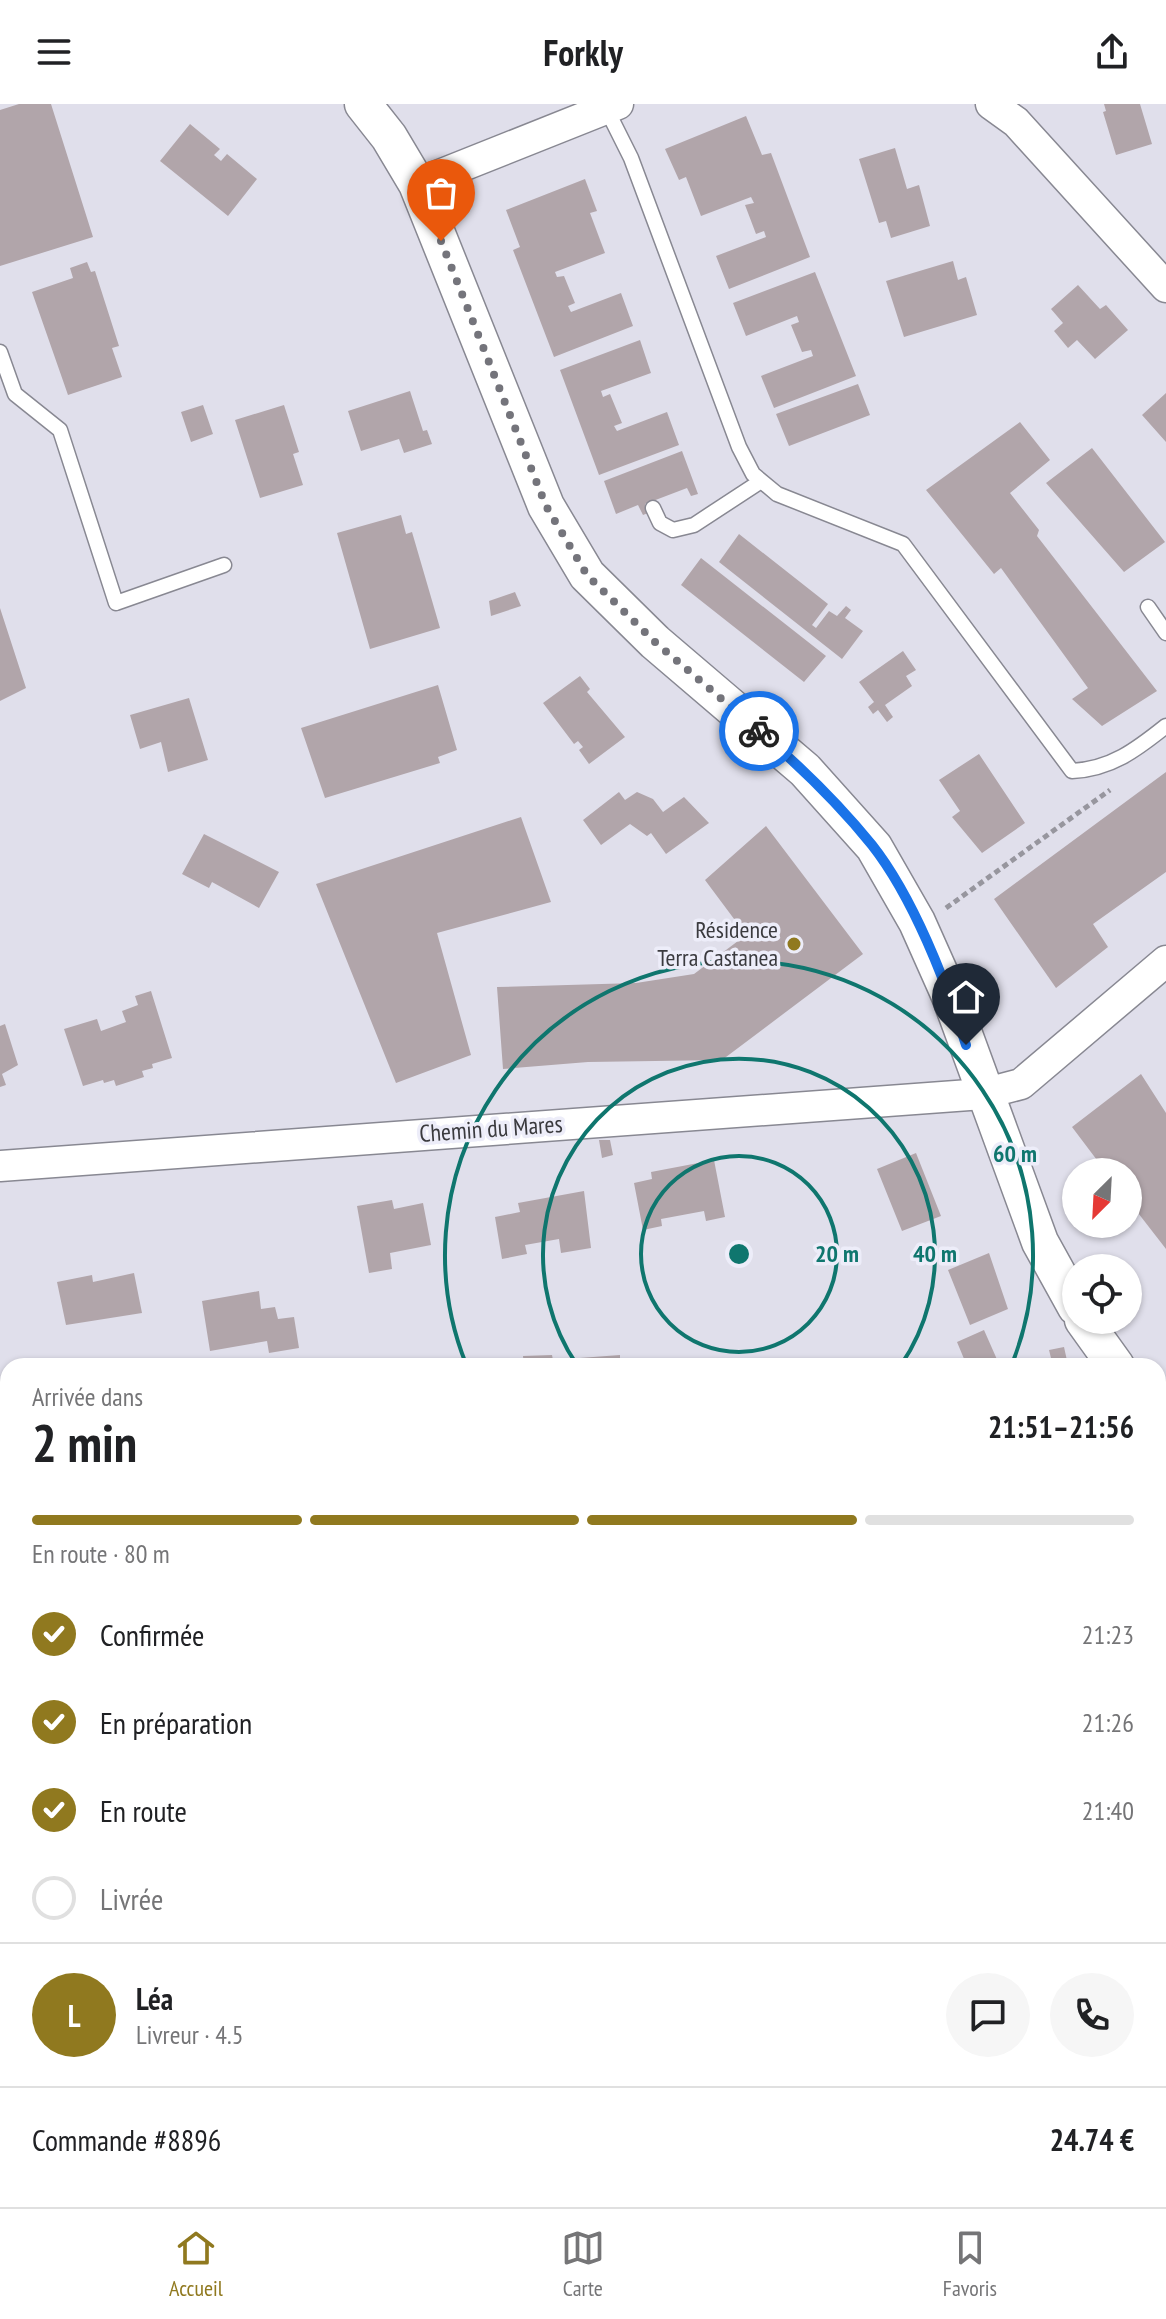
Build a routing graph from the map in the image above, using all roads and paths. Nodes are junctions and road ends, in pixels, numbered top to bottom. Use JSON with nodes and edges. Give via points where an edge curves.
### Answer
{"nodes":[{"id":1,"x":363,"y":104,"type":"edge"},
{"id":2,"x":991,"y":104,"type":"edge"},
{"id":3,"x":612,"y":106,"type":"edge"},
{"id":4,"x":1023,"y":113,"type":"edge"},
{"id":5,"x":417,"y":184,"type":"junction"},
{"id":6,"x":1166,"y":287,"type":"edge"},
{"id":7,"x":0,"y":352,"type":"edge"},
{"id":8,"x":761,"y":481,"type":"junction"},
{"id":9,"x":653,"y":508,"type":"dead end"},
{"id":10,"x":224,"y":565,"type":"dead end"},
{"id":11,"x":1148,"y":607,"type":"dead end"},
{"id":12,"x":1166,"y":633,"type":"edge"},
{"id":13,"x":1166,"y":726,"type":"edge"},
{"id":14,"x":1119,"y":783,"type":"dead end"},
{"id":15,"x":919,"y":928,"type":"junction"},
{"id":16,"x":1166,"y":961,"type":"edge"},
{"id":17,"x":983,"y":1094,"type":"junction"},
{"id":18,"x":0,"y":1166,"type":"edge"},
{"id":19,"x":1062,"y":1282,"type":"edge"},
{"id":20,"x":1093,"y":1334,"type":"edge"},
{"id":21,"x":1110,"y":1358,"type":"edge"}],
"edges":[{"from":1,"to":5,"type":"street"},
{"from":2,"to":4,"type":"street"},
{"from":3,"to":5,"type":"street"},
{"from":3,"to":8,"type":"lane","via":[[739,447]]},
{"from":4,"to":6,"type":"street"},
{"from":5,"to":15,"type":"street","via":[[546,506],[587,575],[655,642],[805,770],[874,847]]},
{"from":7,"to":10,"type":"lane","via":[[15,394],[60,430],[116,603]]},
{"from":8,"to":9,"type":"lane","via":[[694,525],[673,530],[660,523]]},
{"from":8,"to":13,"type":"lane","via":[[777,494],[903,544],[1072,771],[1098,770]]},
{"from":11,"to":12,"type":"lane"},
{"from":14,"to":15,"type":"path"},
{"from":15,"to":17,"type":"street","via":[[950,996]]},
{"from":16,"to":17,"type":"street","name":"Chemin du Mares","via":[[1021,1084]]},
{"from":17,"to":18,"type":"street","name":"Chemin du Mares"},
{"from":17,"to":19,"type":"street","via":[[1040,1242]]},
{"from":20,"to":21,"type":"street"}]}
